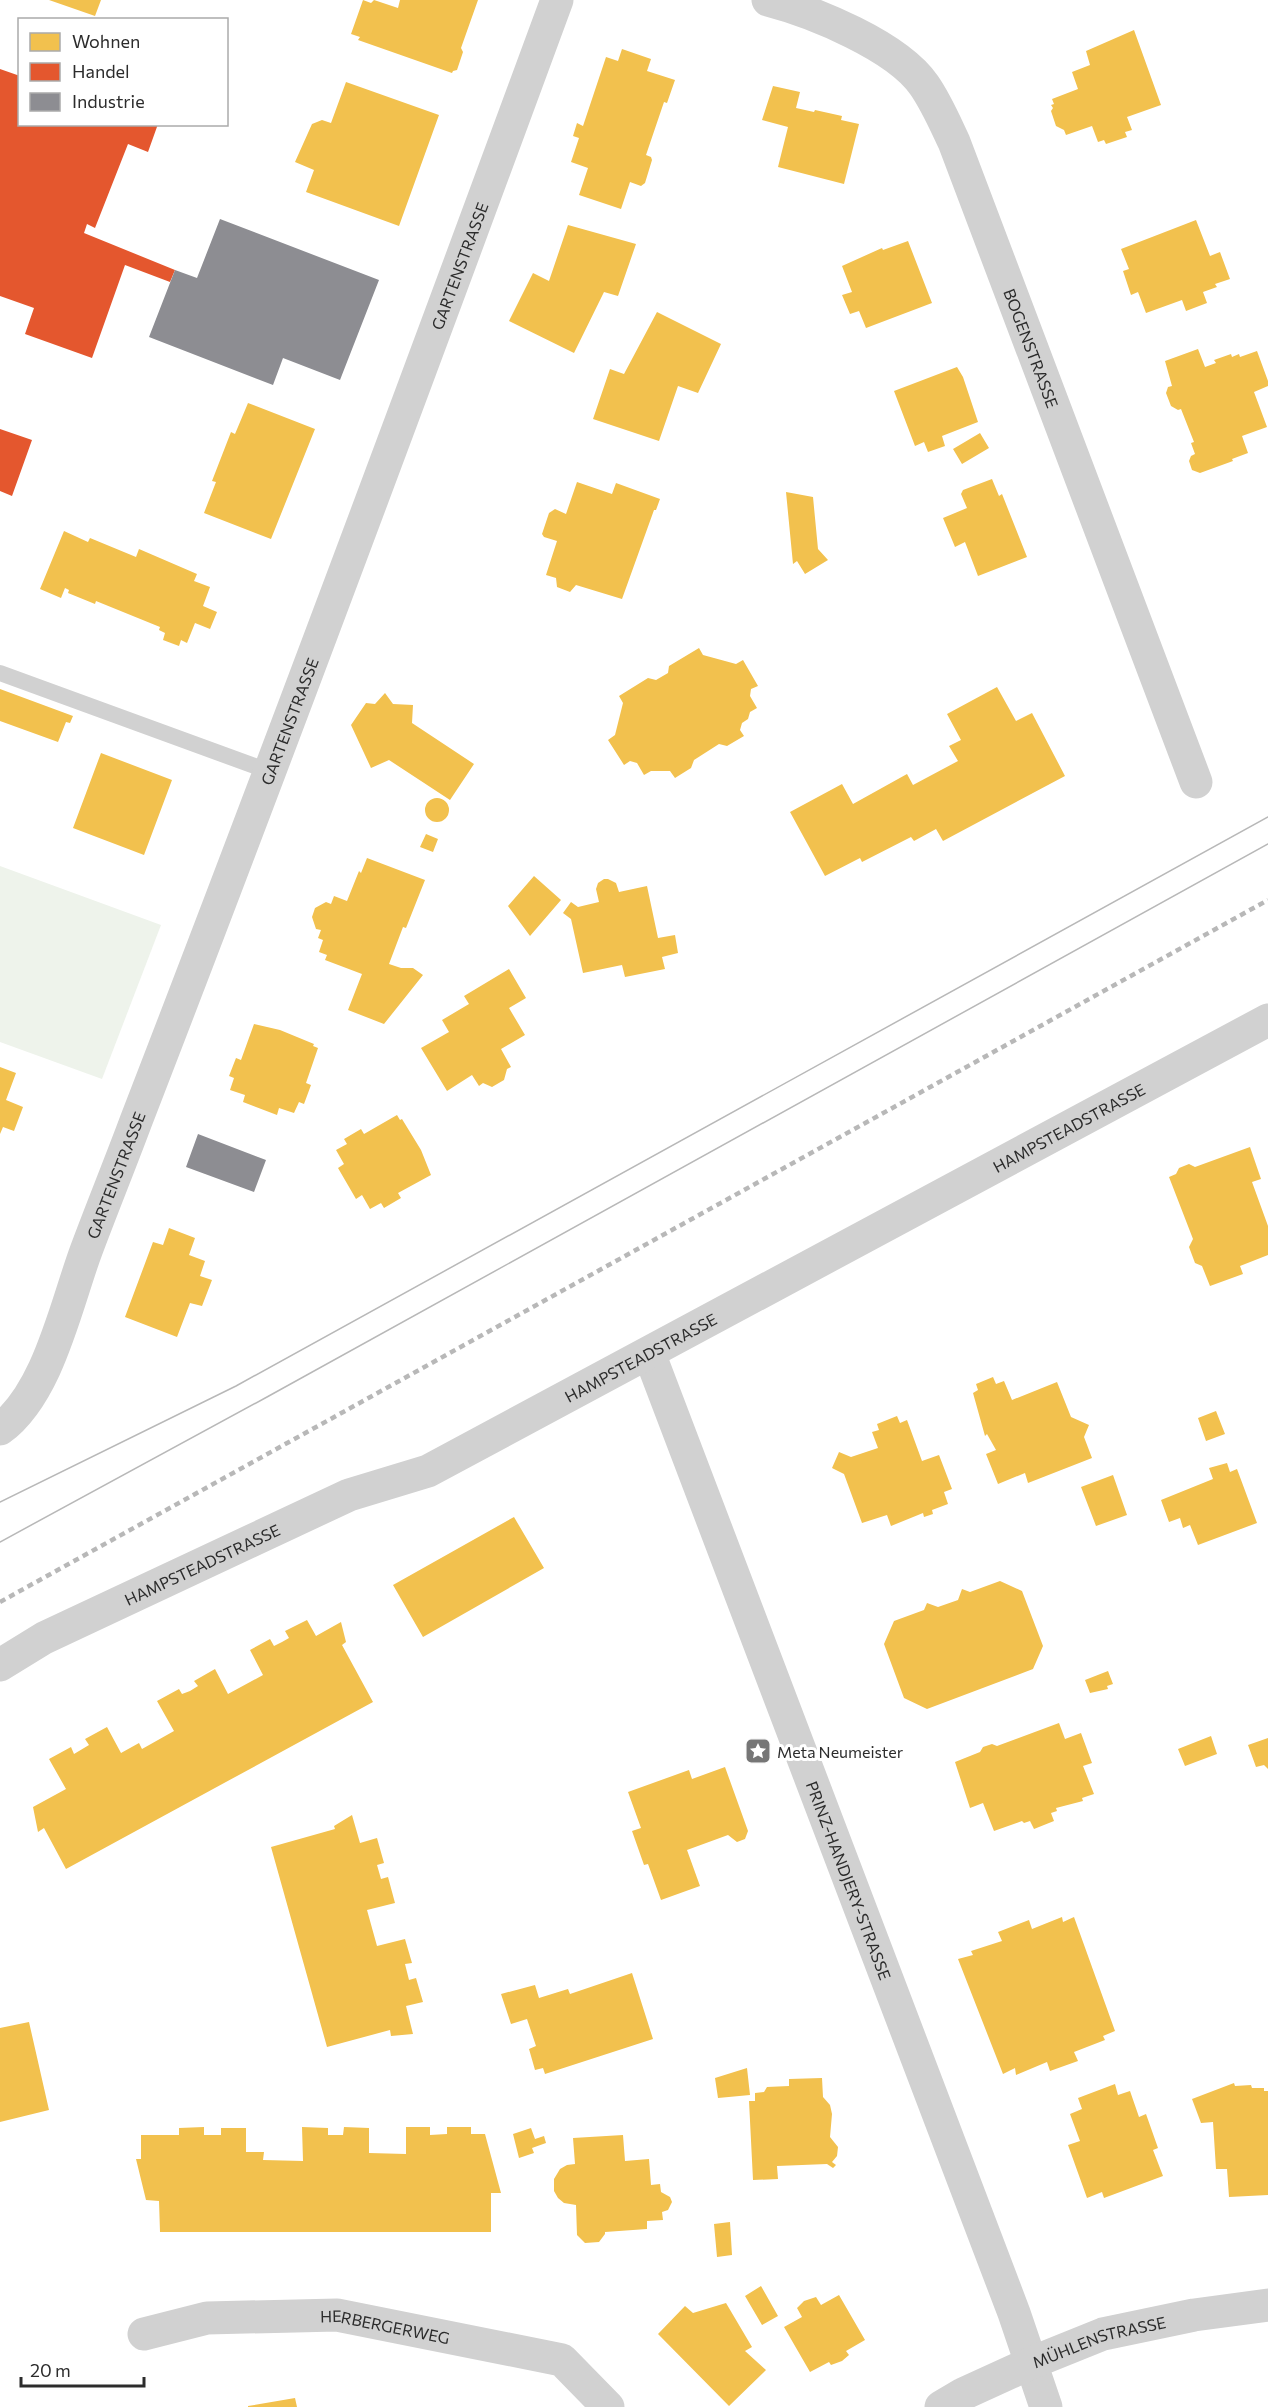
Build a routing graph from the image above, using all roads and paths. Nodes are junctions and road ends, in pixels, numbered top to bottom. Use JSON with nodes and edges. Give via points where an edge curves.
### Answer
{"nodes":[{"id":1,"x":556,"y":0,"type":"edge"},
{"id":2,"x":768,"y":0,"type":"edge"},
{"id":3,"x":0,"y":673,"type":"edge"},
{"id":4,"x":271,"y":772,"type":"junction"},
{"id":5,"x":1196,"y":782,"type":"dead end"},
{"id":6,"x":1268,"y":1020,"type":"edge"},
{"id":7,"x":649,"y":1353,"type":"junction"},
{"id":8,"x":0,"y":1429,"type":"edge"},
{"id":9,"x":0,"y":1665,"type":"edge"},
{"id":10,"x":1268,"y":2305,"type":"edge"},
{"id":11,"x":144,"y":2334,"type":"dead end"},
{"id":12,"x":1031,"y":2363,"type":"junction"},
{"id":13,"x":608,"y":2407,"type":"edge"},
{"id":14,"x":941,"y":2407,"type":"edge"},
{"id":15,"x":1046,"y":2407,"type":"edge"}],
"edges":[{"from":1,"to":4,"type":"street","name":"GARTENSTRASSE"},
{"from":2,"to":5,"type":"street","name":"BOGENSTRASSE","via":[[844,28],[886,49],[923,83],[935,104],[954,142]]},
{"from":3,"to":4,"type":"lane"},
{"from":4,"to":8,"type":"street","name":"GARTENSTRASSE","via":[[45,1367],[31,1396]]},
{"from":6,"to":7,"type":"street","name":"HAMPSTEADSTRASSE"},
{"from":7,"to":9,"type":"street","name":"HAMPSTEADSTRASSE","via":[[428,1471],[349,1495],[44,1638]]},
{"from":7,"to":12,"type":"street","name":"PRINZ-HANDJERY-STRASSE"},
{"from":10,"to":12,"type":"street","name":"MÜHLENSTRASSE","via":[[1194,2314],[1103,2334]]},
{"from":11,"to":13,"type":"street","name":"HERBERGERWEG","via":[[207,2318],[337,2315],[562,2360]]},
{"from":12,"to":14,"type":"street","name":"MÜHLENSTRASSE"},
{"from":12,"to":15,"type":"street","name":"PRINZ-HANDJERY-STRASSE"}]}
